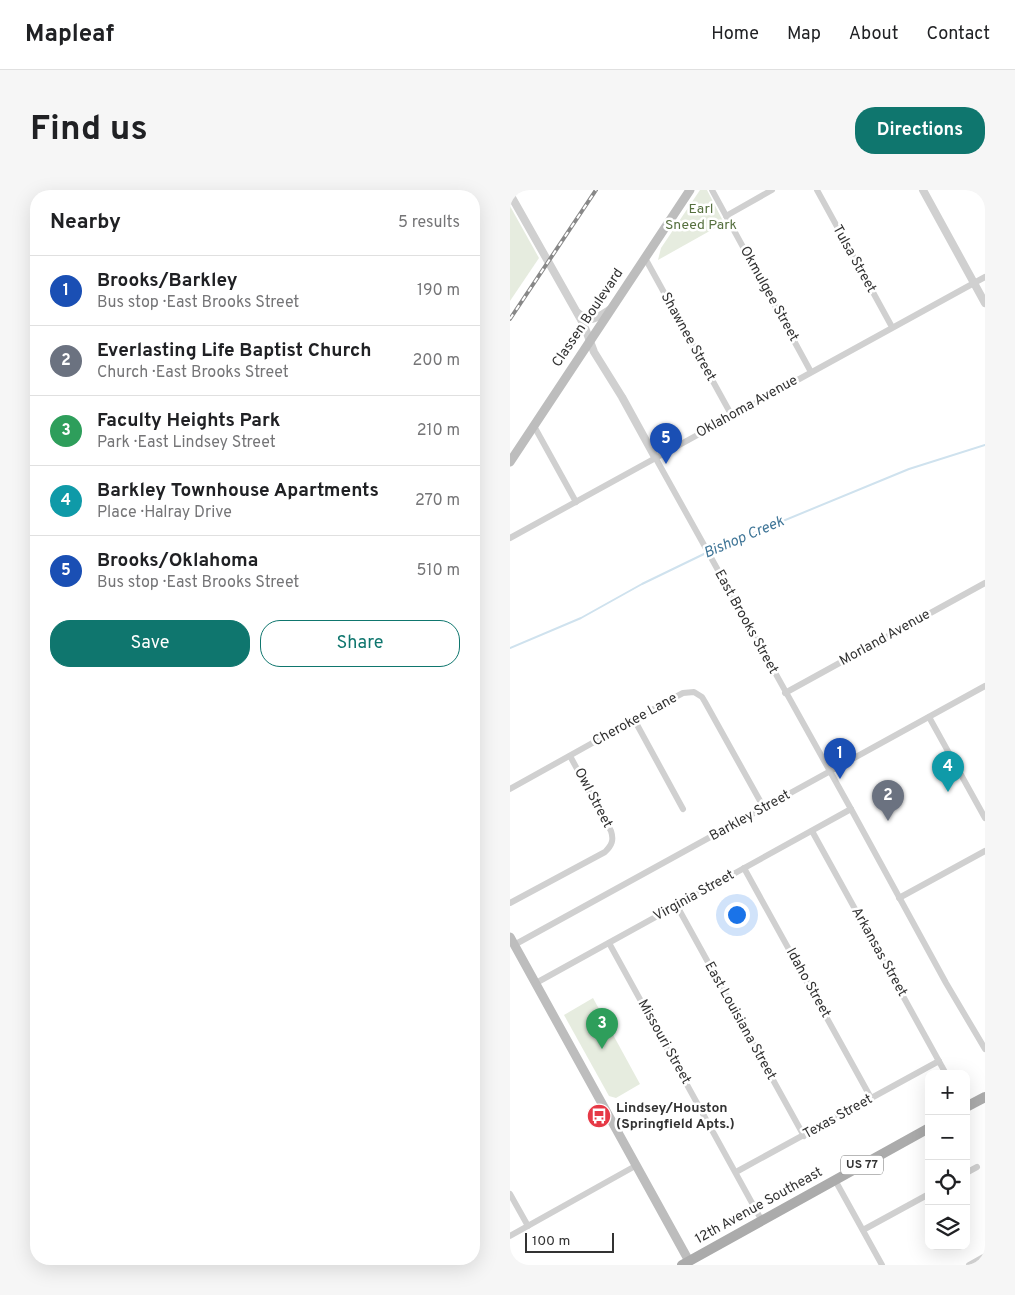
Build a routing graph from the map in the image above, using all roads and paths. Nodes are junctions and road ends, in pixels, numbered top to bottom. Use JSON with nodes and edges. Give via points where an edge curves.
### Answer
{"nodes":[{"id":1,"x":690,"y":190,"type":"edge"},
{"id":2,"x":712,"y":190,"type":"edge"},
{"id":3,"x":772,"y":190,"type":"edge"},
{"id":4,"x":817,"y":190,"type":"edge"},
{"id":5,"x":923,"y":190,"type":"edge"},
{"id":6,"x":510,"y":194,"type":"edge"},
{"id":7,"x":726,"y":216,"type":"junction"},
{"id":8,"x":644,"y":258,"type":"junction"},
{"id":9,"x":985,"y":277,"type":"edge"},
{"id":10,"x":974,"y":282,"type":"junction"},
{"id":11,"x":985,"y":303,"type":"edge"},
{"id":12,"x":612,"y":308,"type":"junction"},
{"id":13,"x":576,"y":312,"type":"junction"},
{"id":14,"x":892,"y":327,"type":"junction"},
{"id":15,"x":590,"y":341,"type":"junction"},
{"id":16,"x":577,"y":360,"type":"junction"},
{"id":17,"x":600,"y":362,"type":"junction"},
{"id":18,"x":811,"y":372,"type":"junction"},
{"id":19,"x":732,"y":416,"type":"junction"},
{"id":20,"x":534,"y":426,"type":"junction"},
{"id":21,"x":655,"y":458,"type":"junction"},
{"id":22,"x":510,"y":462,"type":"edge"},
{"id":23,"x":576,"y":502,"type":"junction"},
{"id":24,"x":510,"y":538,"type":"edge"},
{"id":25,"x":985,"y":583,"type":"edge"},
{"id":26,"x":985,"y":686,"type":"edge"},
{"id":27,"x":786,"y":693,"type":"junction"},
{"id":28,"x":929,"y":717,"type":"junction"},
{"id":29,"x":635,"y":721,"type":"junction"},
{"id":30,"x":570,"y":756,"type":"junction"},
{"id":31,"x":831,"y":772,"type":"junction"},
{"id":32,"x":510,"y":789,"type":"edge"},
{"id":33,"x":764,"y":808,"type":"junction"},
{"id":34,"x":851,"y":808,"type":"junction"},
{"id":35,"x":683,"y":809,"type":"dead end"},
{"id":36,"x":985,"y":818,"type":"edge"},
{"id":37,"x":812,"y":831,"type":"junction"},
{"id":38,"x":985,"y":851,"type":"edge"},
{"id":39,"x":744,"y":868,"type":"junction"},
{"id":40,"x":899,"y":898,"type":"junction"},
{"id":41,"x":510,"y":903,"type":"edge"},
{"id":42,"x":677,"y":906,"type":"junction"},
{"id":43,"x":512,"y":941,"type":"edge"},
{"id":44,"x":609,"y":943,"type":"junction"},
{"id":45,"x":536,"y":984,"type":"junction"},
{"id":46,"x":985,"y":1049,"type":"edge"},
{"id":47,"x":939,"y":1060,"type":"junction"},
{"id":48,"x":944,"y":1070,"type":"edge"},
{"id":49,"x":985,"y":1097,"type":"edge"},
{"id":50,"x":871,"y":1098,"type":"junction"},
{"id":51,"x":970,"y":1105,"type":"edge"},
{"id":52,"x":925,"y":1130,"type":"edge"},
{"id":53,"x":804,"y":1136,"type":"junction"},
{"id":54,"x":637,"y":1166,"type":"junction"},
{"id":55,"x":977,"y":1166,"type":"dead end"},
{"id":56,"x":970,"y":1170,"type":"edge"},
{"id":57,"x":736,"y":1172,"type":"junction"},
{"id":58,"x":835,"y":1180,"type":"junction"},
{"id":59,"x":510,"y":1194,"type":"edge"},
{"id":60,"x":925,"y":1196,"type":"edge"},
{"id":61,"x":762,"y":1221,"type":"junction"},
{"id":62,"x":528,"y":1226,"type":"junction"},
{"id":63,"x":864,"y":1230,"type":"junction"},
{"id":64,"x":510,"y":1236,"type":"edge"},
{"id":65,"x":985,"y":1256,"type":"edge"},
{"id":66,"x":687,"y":1264,"type":"edge"},
{"id":67,"x":882,"y":1265,"type":"edge"},
{"id":68,"x":969,"y":1265,"type":"edge"}],
"edges":[{"from":1,"to":8,"type":"main road","name":"Classen Boulevard"},
{"from":2,"to":7,"type":"street","name":"Okmulgee Street"},
{"from":3,"to":7,"type":"street"},
{"from":4,"to":14,"type":"street","name":"Tulsa Street"},
{"from":5,"to":10,"type":"street"},
{"from":6,"to":13,"type":"street","name":"East Brooks Street"},
{"from":7,"to":18,"type":"street","name":"Okmulgee Street"},
{"from":8,"to":12,"type":"main road","name":"Classen Boulevard"},
{"from":8,"to":19,"type":"street","name":"Shawnee Street"},
{"from":9,"to":10,"type":"street","name":"Oklahoma Avenue"},
{"from":10,"to":11,"type":"street"},
{"from":10,"to":14,"type":"street","name":"Oklahoma Avenue"},
{"from":12,"to":13,"type":"street","via":[[591,320]]},
{"from":12,"to":15,"type":"main road","name":"Classen Boulevard"},
{"from":13,"to":15,"type":"street","name":"East Brooks Street"},
{"from":14,"to":18,"type":"street","name":"Oklahoma Avenue"},
{"from":15,"to":16,"type":"main road","name":"Classen Boulevard"},
{"from":15,"to":17,"type":"street","name":"East Brooks Street"},
{"from":16,"to":17,"type":"street","via":[[590,354]]},
{"from":16,"to":20,"type":"main road","name":"Classen Boulevard"},
{"from":17,"to":21,"type":"street","name":"East Brooks Street"},
{"from":18,"to":19,"type":"street","name":"Oklahoma Avenue"},
{"from":19,"to":21,"type":"street","name":"Oklahoma Avenue"},
{"from":20,"to":22,"type":"main road","name":"Classen Boulevard"},
{"from":20,"to":23,"type":"street"},
{"from":21,"to":23,"type":"street","name":"Oklahoma Avenue"},
{"from":21,"to":27,"type":"street","name":"East Brooks Street"},
{"from":23,"to":24,"type":"street","name":"Oklahoma Avenue"},
{"from":25,"to":27,"type":"street","name":"Morland Avenue"},
{"from":26,"to":28,"type":"street","name":"Barkley Street"},
{"from":27,"to":31,"type":"street","name":"East Brooks Street"},
{"from":28,"to":31,"type":"street","name":"Barkley Street"},
{"from":28,"to":36,"type":"street"},
{"from":29,"to":30,"type":"street","name":"Cherokee Lane"},
{"from":29,"to":33,"type":"street","name":"Cherokee Lane","via":[[683,693],[698,693]]},
{"from":29,"to":35,"type":"street"},
{"from":30,"to":32,"type":"street","name":"Cherokee Lane"},
{"from":30,"to":41,"type":"street","name":"Owl Street","via":[[607,822],[612,844],[605,852]]},
{"from":31,"to":33,"type":"street","name":"Barkley Street"},
{"from":31,"to":34,"type":"street","name":"East Brooks Street"},
{"from":33,"to":43,"type":"street","name":"Barkley Street"},
{"from":34,"to":37,"type":"street","name":"Virginia Street"},
{"from":34,"to":40,"type":"street","name":"East Brooks Street"},
{"from":37,"to":39,"type":"street","name":"Virginia Street"},
{"from":37,"to":47,"type":"street","name":"Arkansas Street"},
{"from":38,"to":40,"type":"street"},
{"from":39,"to":42,"type":"street","name":"Virginia Street"},
{"from":39,"to":50,"type":"street","name":"Idaho Street"},
{"from":40,"to":46,"type":"street","name":"East Brooks Street"},
{"from":42,"to":44,"type":"street","name":"Virginia Street"},
{"from":42,"to":53,"type":"street","name":"East Louisiana Street"},
{"from":43,"to":45,"type":"main road"},
{"from":44,"to":45,"type":"street","name":"Virginia Street"},
{"from":44,"to":57,"type":"street","name":"Missouri Street"},
{"from":45,"to":54,"type":"main road"},
{"from":47,"to":48,"type":"street","name":"Arkansas Street"},
{"from":47,"to":50,"type":"street","name":"Texas Street"},
{"from":49,"to":51,"type":"main road"},
{"from":50,"to":53,"type":"street","name":"Texas Street"},
{"from":52,"to":58,"type":"main road","name":"12th Avenue Southeast","number":"US 77"},
{"from":53,"to":57,"type":"street","name":"Texas Street"},
{"from":54,"to":62,"type":"street"},
{"from":54,"to":66,"type":"main road"},
{"from":55,"to":56,"type":"street"},
{"from":57,"to":61,"type":"street","name":"Missouri Street"},
{"from":58,"to":61,"type":"main road","name":"12th Avenue Southeast","number":"US 77"},
{"from":58,"to":63,"type":"street"},
{"from":59,"to":62,"type":"street"},
{"from":60,"to":63,"type":"street"},
{"from":61,"to":66,"type":"main road","name":"12th Avenue Southeast","number":"US 77"},
{"from":62,"to":64,"type":"street"},
{"from":63,"to":67,"type":"street"},
{"from":65,"to":68,"type":"street"}]}
